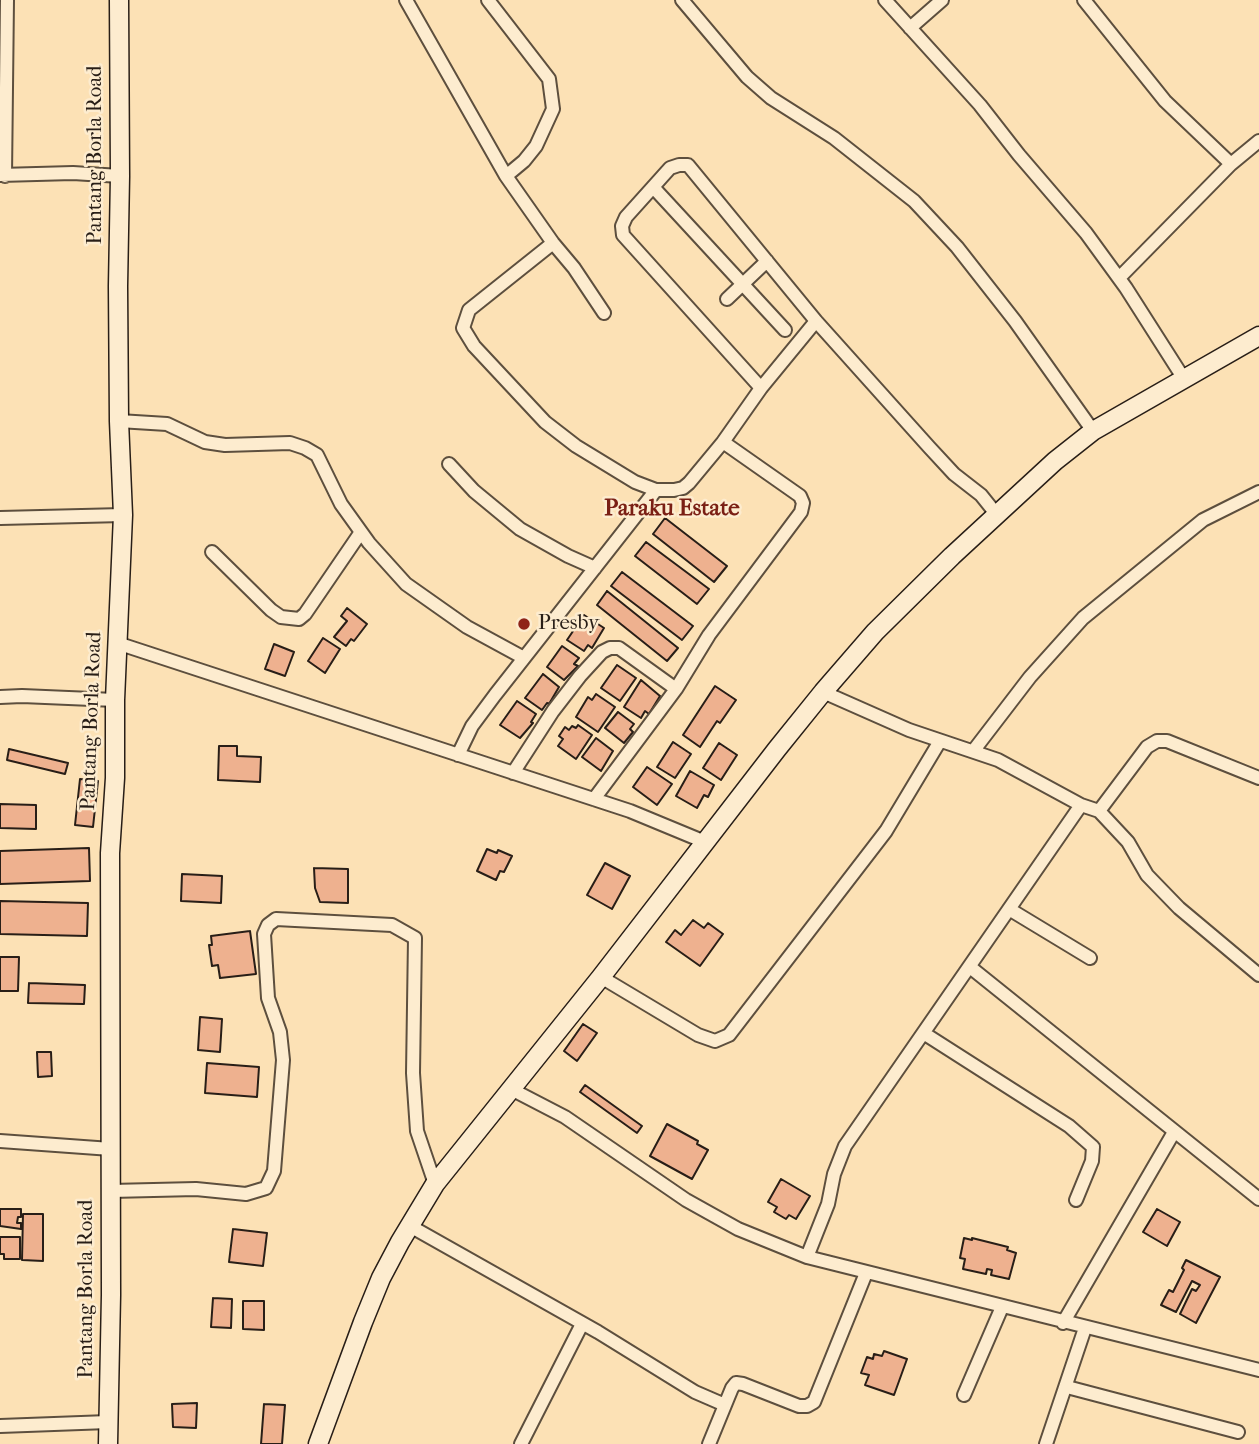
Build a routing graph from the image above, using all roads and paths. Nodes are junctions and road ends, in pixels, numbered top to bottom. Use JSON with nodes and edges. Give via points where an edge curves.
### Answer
{"nodes":[{"id":1,"x":7,"y":0,"type":"edge"},
{"id":2,"x":119,"y":0,"type":"edge"},
{"id":3,"x":406,"y":0,"type":"edge"},
{"id":4,"x":488,"y":0,"type":"edge"},
{"id":5,"x":682,"y":0,"type":"edge"},
{"id":6,"x":885,"y":0,"type":"edge"},
{"id":7,"x":942,"y":0,"type":"edge"},
{"id":8,"x":1084,"y":0,"type":"edge"},
{"id":9,"x":910,"y":28,"type":"junction"},
{"id":10,"x":1259,"y":141,"type":"edge"},
{"id":11,"x":1231,"y":164,"type":"junction"},
{"id":12,"x":3,"y":175,"type":"edge"},
{"id":13,"x":120,"y":176,"type":"junction"},
{"id":14,"x":506,"y":176,"type":"junction"},
{"id":15,"x":653,"y":187,"type":"junction"},
{"id":16,"x":553,"y":243,"type":"junction"},
{"id":17,"x":767,"y":261,"type":"junction"},
{"id":18,"x":1119,"y":278,"type":"junction"},
{"id":19,"x":744,"y":283,"type":"junction"},
{"id":20,"x":727,"y":299,"type":"dead end"},
{"id":21,"x":604,"y":313,"type":"dead end"},
{"id":22,"x":816,"y":321,"type":"junction"},
{"id":23,"x":785,"y":330,"type":"dead end"},
{"id":24,"x":1259,"y":336,"type":"edge"},
{"id":25,"x":1184,"y":379,"type":"junction"},
{"id":26,"x":761,"y":388,"type":"junction"},
{"id":27,"x":119,"y":421,"type":"junction"},
{"id":28,"x":1093,"y":431,"type":"junction"},
{"id":29,"x":723,"y":442,"type":"junction"},
{"id":30,"x":450,"y":464,"type":"dead end"},
{"id":31,"x":656,"y":489,"type":"junction"},
{"id":32,"x":1259,"y":492,"type":"edge"},
{"id":33,"x":123,"y":515,"type":"junction"},
{"id":34,"x":997,"y":515,"type":"junction"},
{"id":35,"x":0,"y":518,"type":"edge"},
{"id":36,"x":361,"y":532,"type":"junction"},
{"id":37,"x":212,"y":552,"type":"dead end"},
{"id":38,"x":595,"y":568,"type":"junction"},
{"id":39,"x":117,"y":643,"type":"junction"},
{"id":40,"x":524,"y":658,"type":"junction"},
{"id":41,"x":676,"y":689,"type":"junction"},
{"id":42,"x":823,"y":692,"type":"junction"},
{"id":43,"x":0,"y":697,"type":"edge"},
{"id":44,"x":116,"y":700,"type":"junction"},
{"id":45,"x":940,"y":741,"type":"junction"},
{"id":46,"x":974,"y":750,"type":"junction"},
{"id":47,"x":458,"y":755,"type":"junction"},
{"id":48,"x":513,"y":773,"type":"junction"},
{"id":49,"x":1259,"y":778,"type":"edge"},
{"id":50,"x":594,"y":799,"type":"junction"},
{"id":51,"x":1081,"y":805,"type":"junction"},
{"id":52,"x":1099,"y":811,"type":"junction"},
{"id":53,"x":705,"y":842,"type":"junction"},
{"id":54,"x":1009,"y":909,"type":"junction"},
{"id":55,"x":1090,"y":958,"type":"dead end"},
{"id":56,"x":970,"y":967,"type":"junction"},
{"id":57,"x":1259,"y":975,"type":"edge"},
{"id":58,"x":601,"y":978,"type":"junction"},
{"id":59,"x":925,"y":1034,"type":"junction"},
{"id":60,"x":511,"y":1089,"type":"junction"},
{"id":61,"x":1174,"y":1132,"type":"junction"},
{"id":62,"x":0,"y":1141,"type":"edge"},
{"id":63,"x":111,"y":1149,"type":"junction"},
{"id":64,"x":435,"y":1184,"type":"junction"},
{"id":65,"x":111,"y":1191,"type":"junction"},
{"id":66,"x":1259,"y":1199,"type":"edge"},
{"id":67,"x":1076,"y":1200,"type":"dead end"},
{"id":68,"x":410,"y":1226,"type":"junction"},
{"id":69,"x":807,"y":1256,"type":"junction"},
{"id":70,"x":866,"y":1273,"type":"junction"},
{"id":71,"x":1002,"y":1307,"type":"junction"},
{"id":72,"x":1063,"y":1322,"type":"junction"},
{"id":73,"x":582,"y":1324,"type":"junction"},
{"id":74,"x":1085,"y":1328,"type":"junction"},
{"id":75,"x":1259,"y":1370,"type":"edge"},
{"id":76,"x":1067,"y":1387,"type":"junction"},
{"id":77,"x":964,"y":1395,"type":"dead end"},
{"id":78,"x":725,"y":1405,"type":"junction"},
{"id":79,"x":108,"y":1422,"type":"junction"},
{"id":80,"x":0,"y":1426,"type":"edge"},
{"id":81,"x":1238,"y":1432,"type":"dead end"},
{"id":82,"x":108,"y":1444,"type":"edge"},
{"id":83,"x":318,"y":1444,"type":"edge"},
{"id":84,"x":521,"y":1444,"type":"edge"},
{"id":85,"x":709,"y":1444,"type":"edge"},
{"id":86,"x":1046,"y":1444,"type":"edge"}],
"edges":[{"from":1,"to":12,"type":"street"},
{"from":2,"to":13,"type":"street","name":"Pantang Borla Road"},
{"from":3,"to":14,"type":"street"},
{"from":4,"to":14,"type":"street","via":[[549,79],[552,109],[536,146]]},
{"from":5,"to":28,"type":"street","via":[[763,91],[834,138],[914,201],[1007,311]]},
{"from":6,"to":9,"type":"street"},
{"from":7,"to":9,"type":"street"},
{"from":8,"to":11,"type":"street","via":[[1165,102]]},
{"from":9,"to":18,"type":"street","via":[[980,105]]},
{"from":10,"to":11,"type":"street"},
{"from":11,"to":18,"type":"street"},
{"from":12,"to":13,"type":"street"},
{"from":13,"to":27,"type":"street","name":"Pantang Borla Road"},
{"from":14,"to":16,"type":"street"},
{"from":15,"to":17,"type":"street","via":[[670,168],[688,165]]},
{"from":15,"to":19,"type":"street"},
{"from":15,"to":26,"type":"street","via":[[626,217],[623,235]]},
{"from":16,"to":21,"type":"street"},
{"from":16,"to":31,"type":"street","via":[[469,310],[463,328],[474,346],[545,422],[635,482]]},
{"from":17,"to":19,"type":"street"},
{"from":17,"to":22,"type":"street"},
{"from":18,"to":25,"type":"street"},
{"from":19,"to":20,"type":"street"},
{"from":19,"to":23,"type":"street"},
{"from":22,"to":26,"type":"street"},
{"from":22,"to":34,"type":"street"},
{"from":24,"to":25,"type":"street"},
{"from":25,"to":28,"type":"street"},
{"from":26,"to":29,"type":"street"},
{"from":27,"to":33,"type":"street","name":"Pantang Borla Road"},
{"from":27,"to":36,"type":"street","via":[[167,424],[205,442],[225,445],[290,443],[305,448],[317,455]]},
{"from":28,"to":34,"type":"street"},
{"from":29,"to":31,"type":"street","via":[[683,488]]},
{"from":29,"to":41,"type":"street","via":[[800,496],[803,503]]},
{"from":30,"to":38,"type":"street","via":[[520,529]]},
{"from":31,"to":38,"type":"street"},
{"from":32,"to":46,"type":"street","via":[[1203,520],[1083,618]]},
{"from":33,"to":35,"type":"street"},
{"from":33,"to":39,"type":"street","name":"Pantang Borla Road"},
{"from":34,"to":42,"type":"street","via":[[875,632]]},
{"from":36,"to":37,"type":"street","via":[[299,619],[281,617],[271,610]]},
{"from":36,"to":40,"type":"street","via":[[406,584],[467,627]]},
{"from":38,"to":40,"type":"street"},
{"from":39,"to":44,"type":"street","name":"Pantang Borla Road"},
{"from":39,"to":47,"type":"street"},
{"from":40,"to":47,"type":"street","via":[[472,726]]},
{"from":41,"to":48,"type":"street","via":[[619,648],[602,652],[553,711]]},
{"from":41,"to":50,"type":"street"},
{"from":42,"to":45,"type":"street"},
{"from":42,"to":53,"type":"street"},
{"from":43,"to":44,"type":"street"},
{"from":44,"to":63,"type":"street","name":"Pantang Borla Road","via":[[109,996]]},
{"from":45,"to":46,"type":"street"},
{"from":45,"to":58,"type":"street","via":[[886,831],[729,1035],[715,1041],[698,1035]]},
{"from":46,"to":51,"type":"street"},
{"from":47,"to":48,"type":"street"},
{"from":48,"to":50,"type":"street"},
{"from":49,"to":52,"type":"street","via":[[1157,741],[1147,747]]},
{"from":50,"to":53,"type":"street"},
{"from":51,"to":52,"type":"street"},
{"from":51,"to":54,"type":"street"},
{"from":52,"to":57,"type":"street","via":[[1128,842],[1147,875],[1179,908]]},
{"from":53,"to":58,"type":"street"},
{"from":54,"to":55,"type":"street"},
{"from":54,"to":56,"type":"street"},
{"from":56,"to":59,"type":"street"},
{"from":56,"to":61,"type":"street"},
{"from":58,"to":60,"type":"street"},
{"from":59,"to":67,"type":"street","via":[[1069,1126],[1093,1147]]},
{"from":59,"to":69,"type":"street","via":[[845,1146]]},
{"from":60,"to":64,"type":"street"},
{"from":60,"to":69,"type":"street","via":[[565,1117],[686,1200],[738,1229]]},
{"from":61,"to":66,"type":"street"},
{"from":61,"to":72,"type":"street"},
{"from":62,"to":63,"type":"street"},
{"from":63,"to":65,"type":"street","name":"Pantang Borla Road"},
{"from":64,"to":65,"type":"street","via":[[417,1131],[415,938],[392,925],[276,919],[264,934],[268,998],[281,1032],[283,1060],[274,1171],[266,1188],[246,1194],[196,1189]]},
{"from":64,"to":68,"type":"street"},
{"from":65,"to":79,"type":"street","name":"Pantang Borla Road"},
{"from":68,"to":73,"type":"street"},
{"from":68,"to":83,"type":"street","via":[[381,1278]]},
{"from":69,"to":70,"type":"street"},
{"from":70,"to":71,"type":"street"},
{"from":70,"to":78,"type":"street","via":[[814,1402],[799,1406],[736,1383]]},
{"from":71,"to":72,"type":"street"},
{"from":71,"to":77,"type":"street"},
{"from":72,"to":74,"type":"street"},
{"from":73,"to":78,"type":"street"},
{"from":73,"to":84,"type":"street"},
{"from":74,"to":75,"type":"street"},
{"from":74,"to":76,"type":"street"},
{"from":76,"to":81,"type":"street"},
{"from":76,"to":86,"type":"street"},
{"from":78,"to":85,"type":"street"},
{"from":79,"to":80,"type":"street"},
{"from":79,"to":82,"type":"street","name":"Pantang Borla Road"}]}
